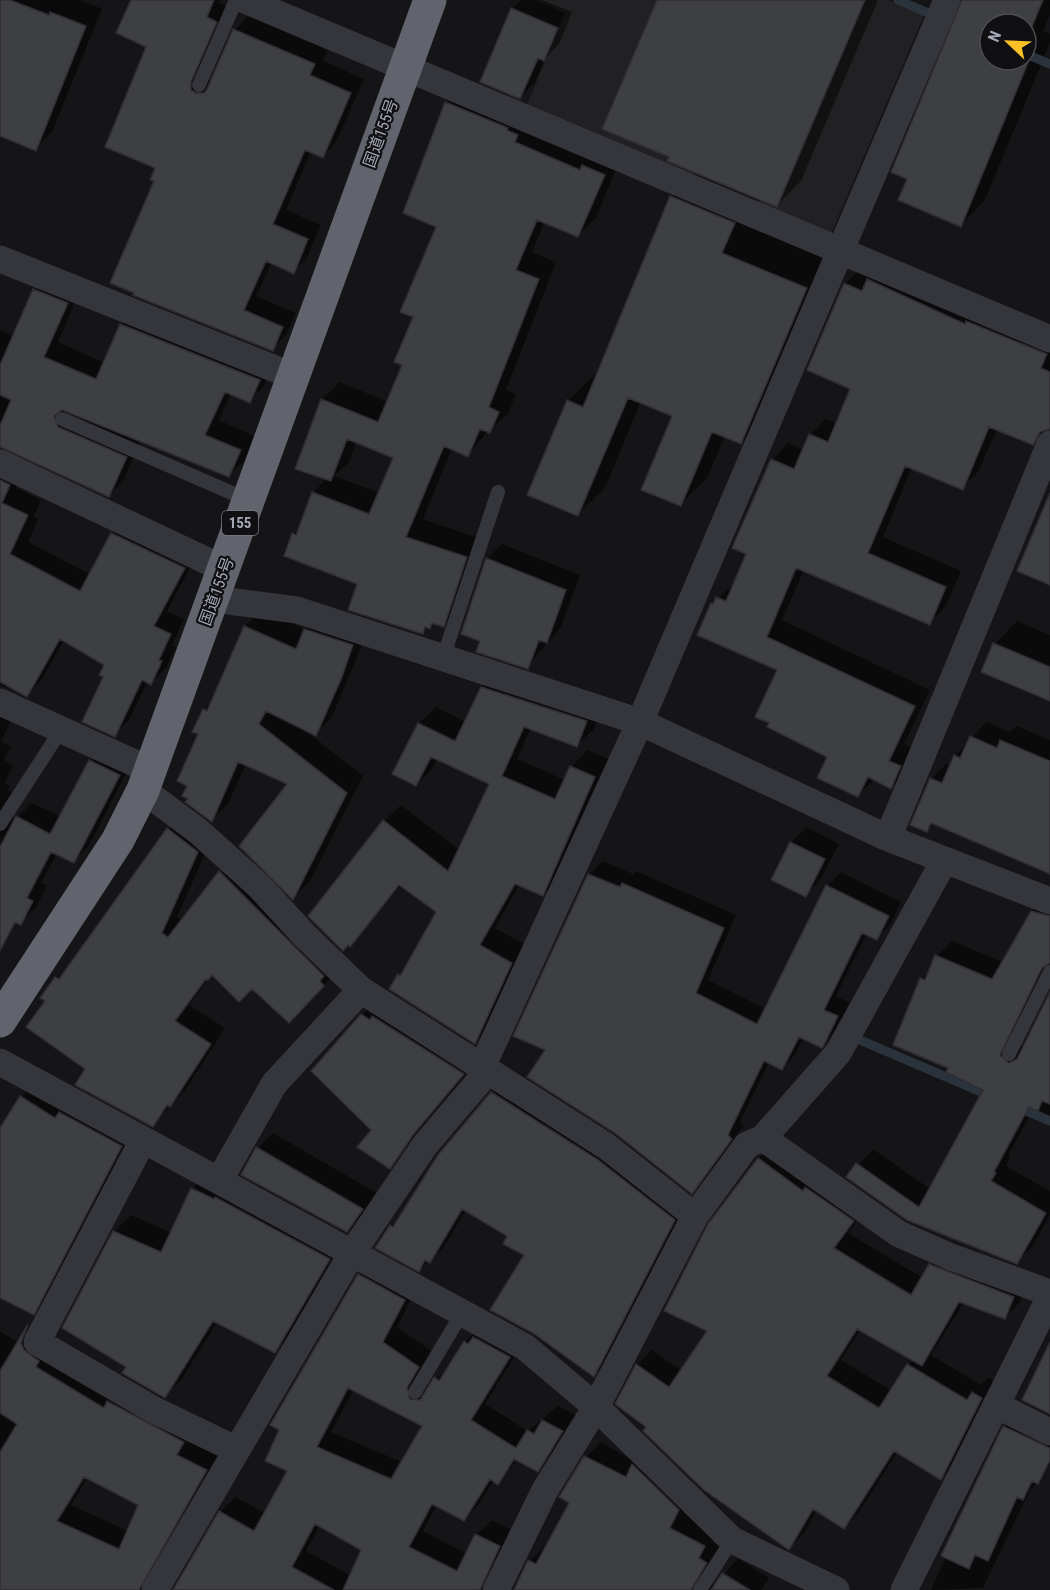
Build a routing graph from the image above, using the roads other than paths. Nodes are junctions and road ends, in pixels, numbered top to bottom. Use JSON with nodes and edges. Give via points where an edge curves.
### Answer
{"nodes":[{"id":1,"x":236,"y":0,"type":"edge"},
{"id":2,"x":245,"y":0,"type":"edge"},
{"id":3,"x":430,"y":0,"type":"edge"},
{"id":4,"x":946,"y":0,"type":"edge"},
{"id":5,"x":404,"y":67,"type":"junction"},
{"id":6,"x":199,"y":85,"type":"dead end"},
{"id":7,"x":840,"y":251,"type":"junction"},
{"id":8,"x":0,"y":259,"type":"edge"},
{"id":9,"x":1050,"y":339,"type":"edge"},
{"id":10,"x":293,"y":376,"type":"junction"},
{"id":11,"x":62,"y":419,"type":"dead end"},
{"id":12,"x":1050,"y":444,"type":"edge"},
{"id":13,"x":0,"y":463,"type":"edge"},
{"id":14,"x":498,"y":492,"type":"dead end"},
{"id":15,"x":248,"y":500,"type":"junction"},
{"id":16,"x":218,"y":584,"type":"junction"},
{"id":17,"x":443,"y":658,"type":"junction"},
{"id":18,"x":0,"y":702,"type":"edge"},
{"id":19,"x":640,"y":722,"type":"junction"},
{"id":20,"x":60,"y":730,"type":"junction"},
{"id":21,"x":146,"y":780,"type":"junction"},
{"id":22,"x":0,"y":824,"type":"edge"},
{"id":23,"x":888,"y":838,"type":"junction"},
{"id":24,"x":944,"y":861,"type":"junction"},
{"id":25,"x":1050,"y":901,"type":"edge"},
{"id":26,"x":1050,"y":972,"type":"edge"},
{"id":27,"x":361,"y":990,"type":"junction"},
{"id":28,"x":0,"y":1021,"type":"edge"},
{"id":29,"x":1009,"y":1054,"type":"dead end"},
{"id":30,"x":0,"y":1062,"type":"edge"},
{"id":31,"x":485,"y":1069,"type":"junction"},
{"id":32,"x":763,"y":1138,"type":"junction"},
{"id":33,"x":143,"y":1140,"type":"junction"},
{"id":34,"x":219,"y":1181,"type":"junction"},
{"id":35,"x":695,"y":1216,"type":"junction"},
{"id":36,"x":352,"y":1253,"type":"junction"},
{"id":37,"x":1050,"y":1295,"type":"edge"},
{"id":38,"x":462,"y":1313,"type":"junction"},
{"id":39,"x":415,"y":1392,"type":"dead end"},
{"id":40,"x":996,"y":1405,"type":"junction"},
{"id":41,"x":596,"y":1407,"type":"junction"},
{"id":42,"x":1050,"y":1432,"type":"edge"},
{"id":43,"x":237,"y":1450,"type":"junction"},
{"id":44,"x":732,"y":1540,"type":"junction"},
{"id":45,"x":155,"y":1590,"type":"edge"},
{"id":46,"x":496,"y":1590,"type":"edge"},
{"id":47,"x":700,"y":1590,"type":"edge"},
{"id":48,"x":836,"y":1590,"type":"edge"},
{"id":49,"x":904,"y":1590,"type":"edge"}],
"edges":[{"from":1,"to":6,"type":"lane"},
{"from":2,"to":5,"type":"street"},
{"from":3,"to":5,"type":"highway","name":"国道155号","number":"155"},
{"from":4,"to":7,"type":"street"},
{"from":5,"to":7,"type":"street"},
{"from":5,"to":10,"type":"highway","name":"国道155号","number":"155"},
{"from":7,"to":9,"type":"street"},
{"from":7,"to":19,"type":"street"},
{"from":8,"to":10,"type":"street"},
{"from":10,"to":15,"type":"highway","name":"国道155号","number":"155"},
{"from":11,"to":15,"type":"lane"},
{"from":12,"to":23,"type":"street"},
{"from":13,"to":16,"type":"street"},
{"from":14,"to":17,"type":"lane"},
{"from":15,"to":16,"type":"highway","name":"国道155号","number":"155"},
{"from":16,"to":17,"type":"street"},
{"from":16,"to":21,"type":"highway","name":"国道155号","number":"155"},
{"from":17,"to":19,"type":"street"},
{"from":18,"to":20,"type":"street"},
{"from":19,"to":23,"type":"street"},
{"from":19,"to":31,"type":"street"},
{"from":20,"to":21,"type":"street"},
{"from":20,"to":22,"type":"lane"},
{"from":21,"to":27,"type":"street","via":[[259,886]]},
{"from":21,"to":28,"type":"highway","name":"国道155号","number":"155","via":[[118,840]]},
{"from":23,"to":24,"type":"street"},
{"from":24,"to":25,"type":"street"},
{"from":24,"to":32,"type":"street","via":[[838,1053]]},
{"from":26,"to":29,"type":"lane"},
{"from":27,"to":31,"type":"street"},
{"from":27,"to":34,"type":"street","via":[[274,1084]]},
{"from":30,"to":33,"type":"street"},
{"from":31,"to":35,"type":"street","via":[[606,1146]]},
{"from":31,"to":36,"type":"street","via":[[425,1145]]},
{"from":32,"to":35,"type":"street","via":[[747,1145]]},
{"from":32,"to":37,"type":"street","via":[[898,1234]]},
{"from":33,"to":34,"type":"street"},
{"from":33,"to":43,"type":"street","via":[[37,1342],[154,1410]]},
{"from":34,"to":36,"type":"street"},
{"from":35,"to":41,"type":"street"},
{"from":36,"to":38,"type":"street"},
{"from":36,"to":43,"type":"street"},
{"from":37,"to":40,"type":"street"},
{"from":38,"to":39,"type":"lane"},
{"from":38,"to":41,"type":"street","via":[[525,1347]]},
{"from":40,"to":42,"type":"street"},
{"from":40,"to":49,"type":"street"},
{"from":41,"to":44,"type":"street"},
{"from":41,"to":46,"type":"street","via":[[545,1490]]},
{"from":43,"to":45,"type":"street"},
{"from":44,"to":47,"type":"lane"},
{"from":44,"to":48,"type":"street"}]}
